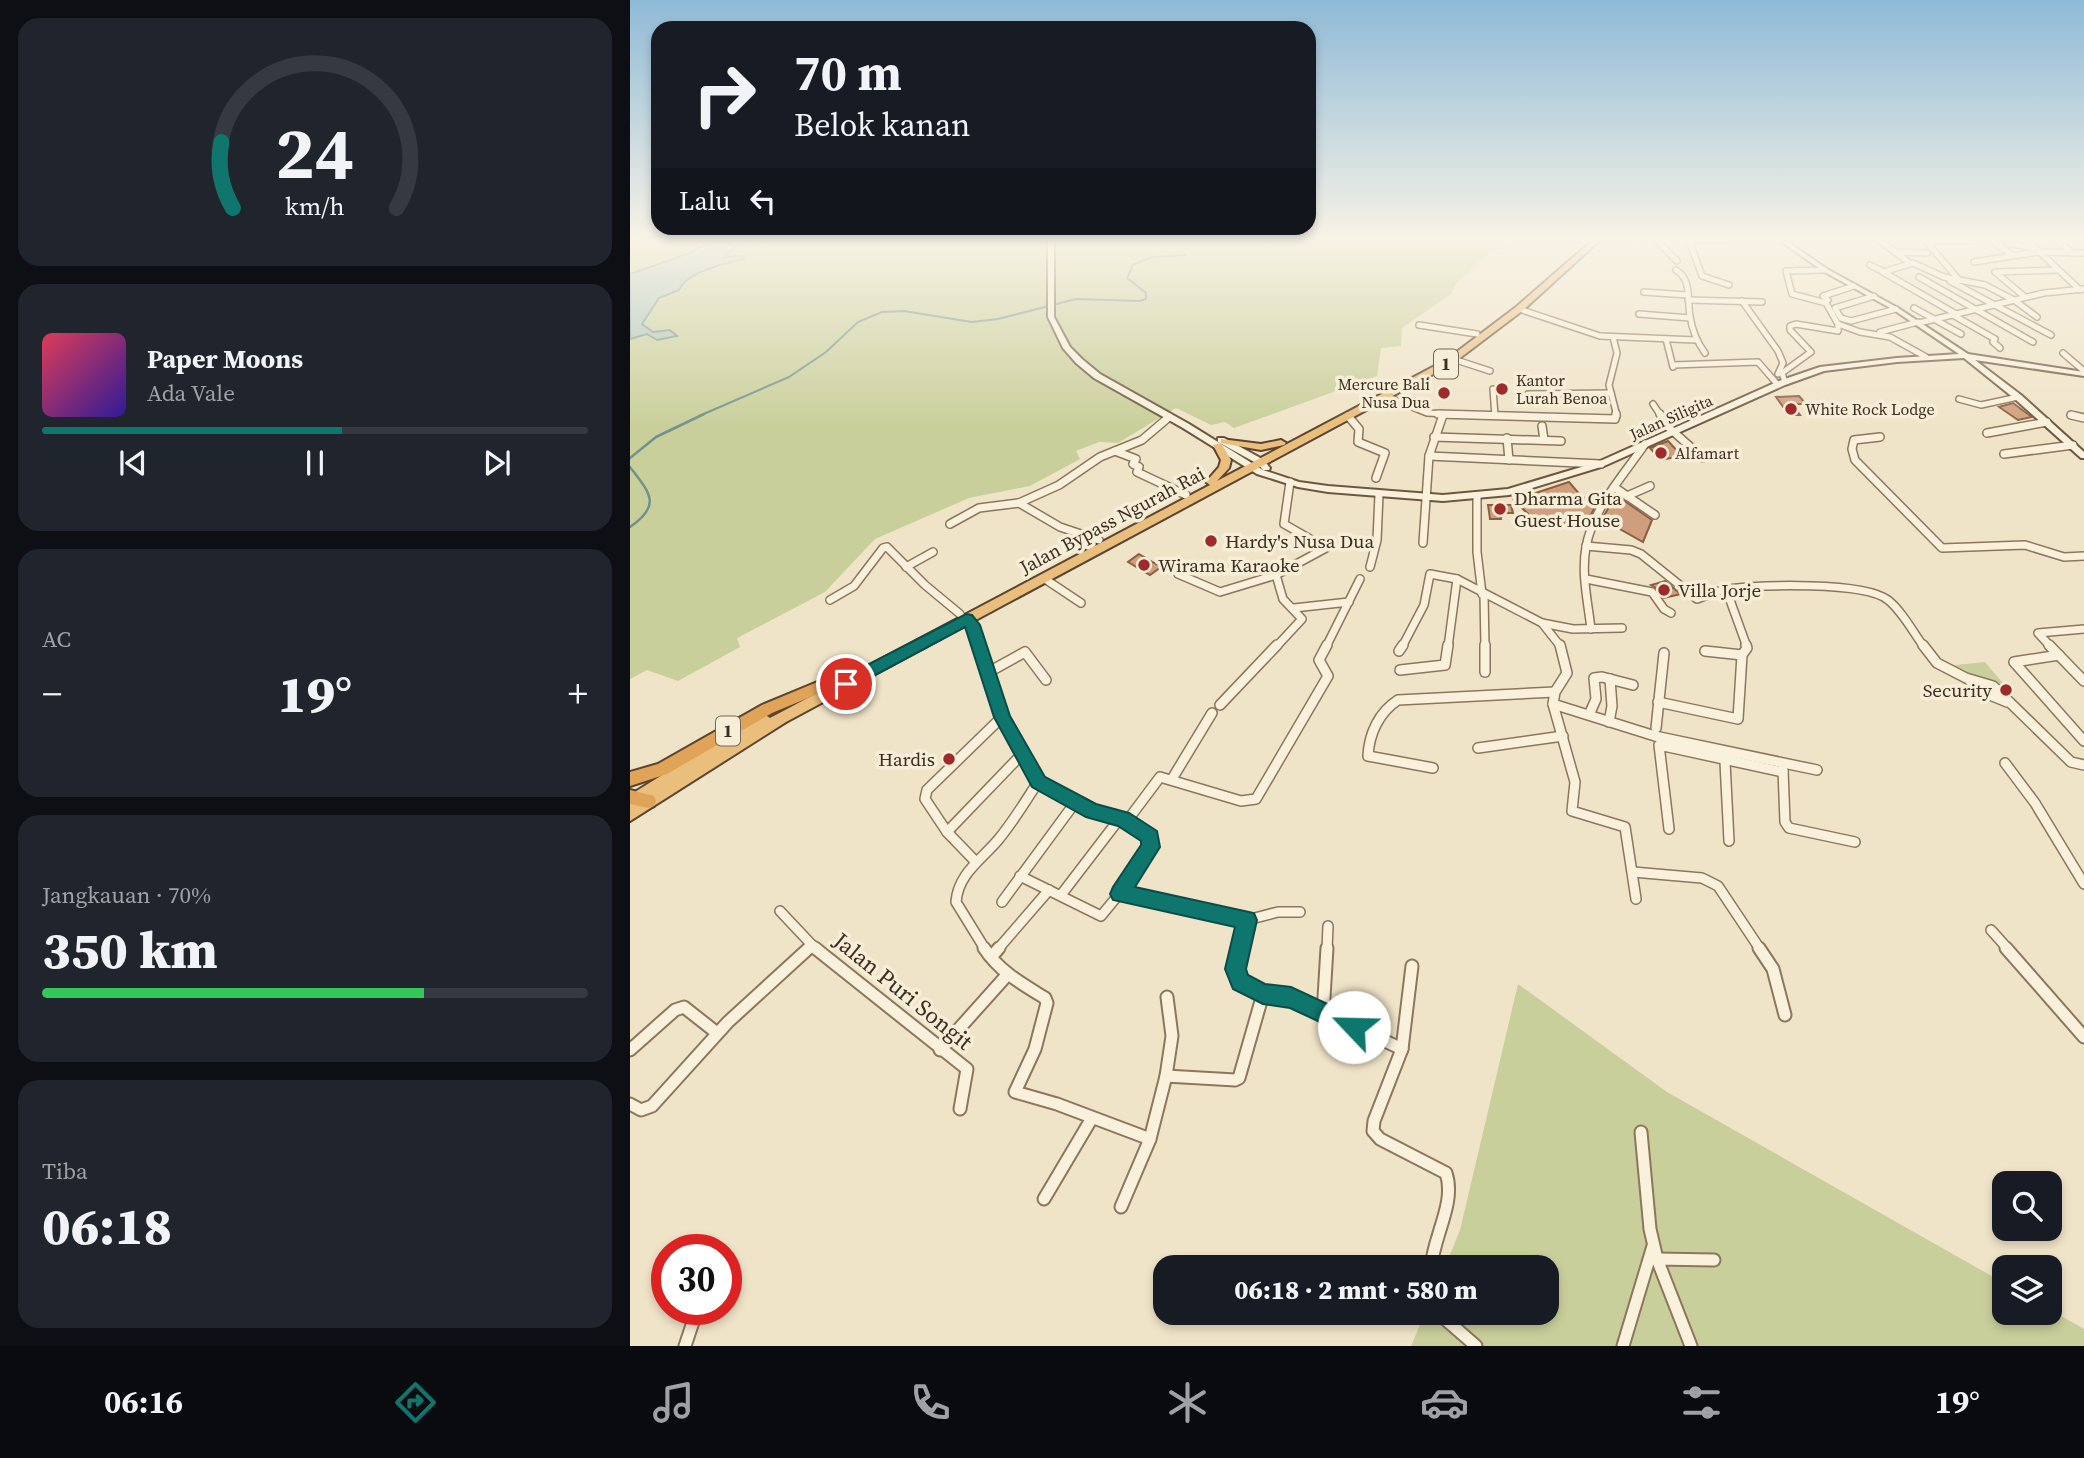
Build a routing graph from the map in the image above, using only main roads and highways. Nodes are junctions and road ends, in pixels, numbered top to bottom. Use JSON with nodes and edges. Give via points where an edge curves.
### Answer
{"nodes":[{"id":1,"x":1050,"y":303,"type":"edge"},
{"id":2,"x":1514,"y":303,"type":"edge"},
{"id":3,"x":1526,"y":303,"type":"edge"},
{"id":4,"x":1886,"y":303,"type":"edge"},
{"id":5,"x":1966,"y":356,"type":"junction"},
{"id":6,"x":2082,"y":373,"type":"edge"},
{"id":7,"x":1221,"y":443,"type":"junction"},
{"id":8,"x":1281,"y":443,"type":"junction"},
{"id":9,"x":2084,"y":456,"type":"edge"},
{"id":10,"x":1253,"y":462,"type":"junction"},
{"id":11,"x":1211,"y":482,"type":"junction"},
{"id":12,"x":967,"y":619,"type":"junction"},
{"id":13,"x":827,"y":684,"type":"junction"},
{"id":14,"x":632,"y":779,"type":"edge"},
{"id":15,"x":633,"y":806,"type":"edge"}],
"edges":[{"from":1,"to":7,"type":"main road","name":"Jalan Siligita","via":[[1057,333],[1097,376]]},
{"from":2,"to":8,"type":"highway","name":"Jalan Bypass Ngurah Rai","number":"1","via":[[1432,364]]},
{"from":3,"to":10,"type":"highway","name":"Jalan Bypass Ngurah Rai","number":"1","via":[[1453,359]]},
{"from":4,"to":5,"type":"main road"},
{"from":5,"to":6,"type":"main road","name":"Jalan Siligita"},
{"from":5,"to":9,"type":"main road"},
{"from":5,"to":10,"type":"main road","name":"Jalan Siligita","via":[[1823,369],[1601,464],[1531,486],[1477,496],[1379,495],[1290,482],[1269,475]]},
{"from":7,"to":8,"type":"highway","via":[[1261,447]]},
{"from":7,"to":10,"type":"main road","name":"Jalan Siligita"},
{"from":7,"to":11,"type":"highway","via":[[1224,468]]},
{"from":8,"to":10,"type":"highway","name":"Jalan Bypass Ngurah Rai","number":"1"},
{"from":10,"to":11,"type":"highway","name":"Jalan Bypass Ngurah Rai","number":"1"},
{"from":10,"to":12,"type":"highway","name":"Jalan Bypass Ngurah Rai","number":"1"},
{"from":11,"to":12,"type":"highway","name":"Jalan Bypass Ngurah Rai","number":"1","via":[[1099,540]]},
{"from":12,"to":13,"type":"highway","name":"Jalan Bypass Ngurah Rai","number":"1"},
{"from":12,"to":15,"type":"highway","name":"Jalan Bypass Ngurah Rai","number":"1","via":[[781,718]]},
{"from":13,"to":14,"type":"highway","number":"1","via":[[767,709],[662,769]]},
{"from":13,"to":15,"type":"highway","name":"Jalan Bypass Ngurah Rai","number":"1","via":[[700,756]]}]}
